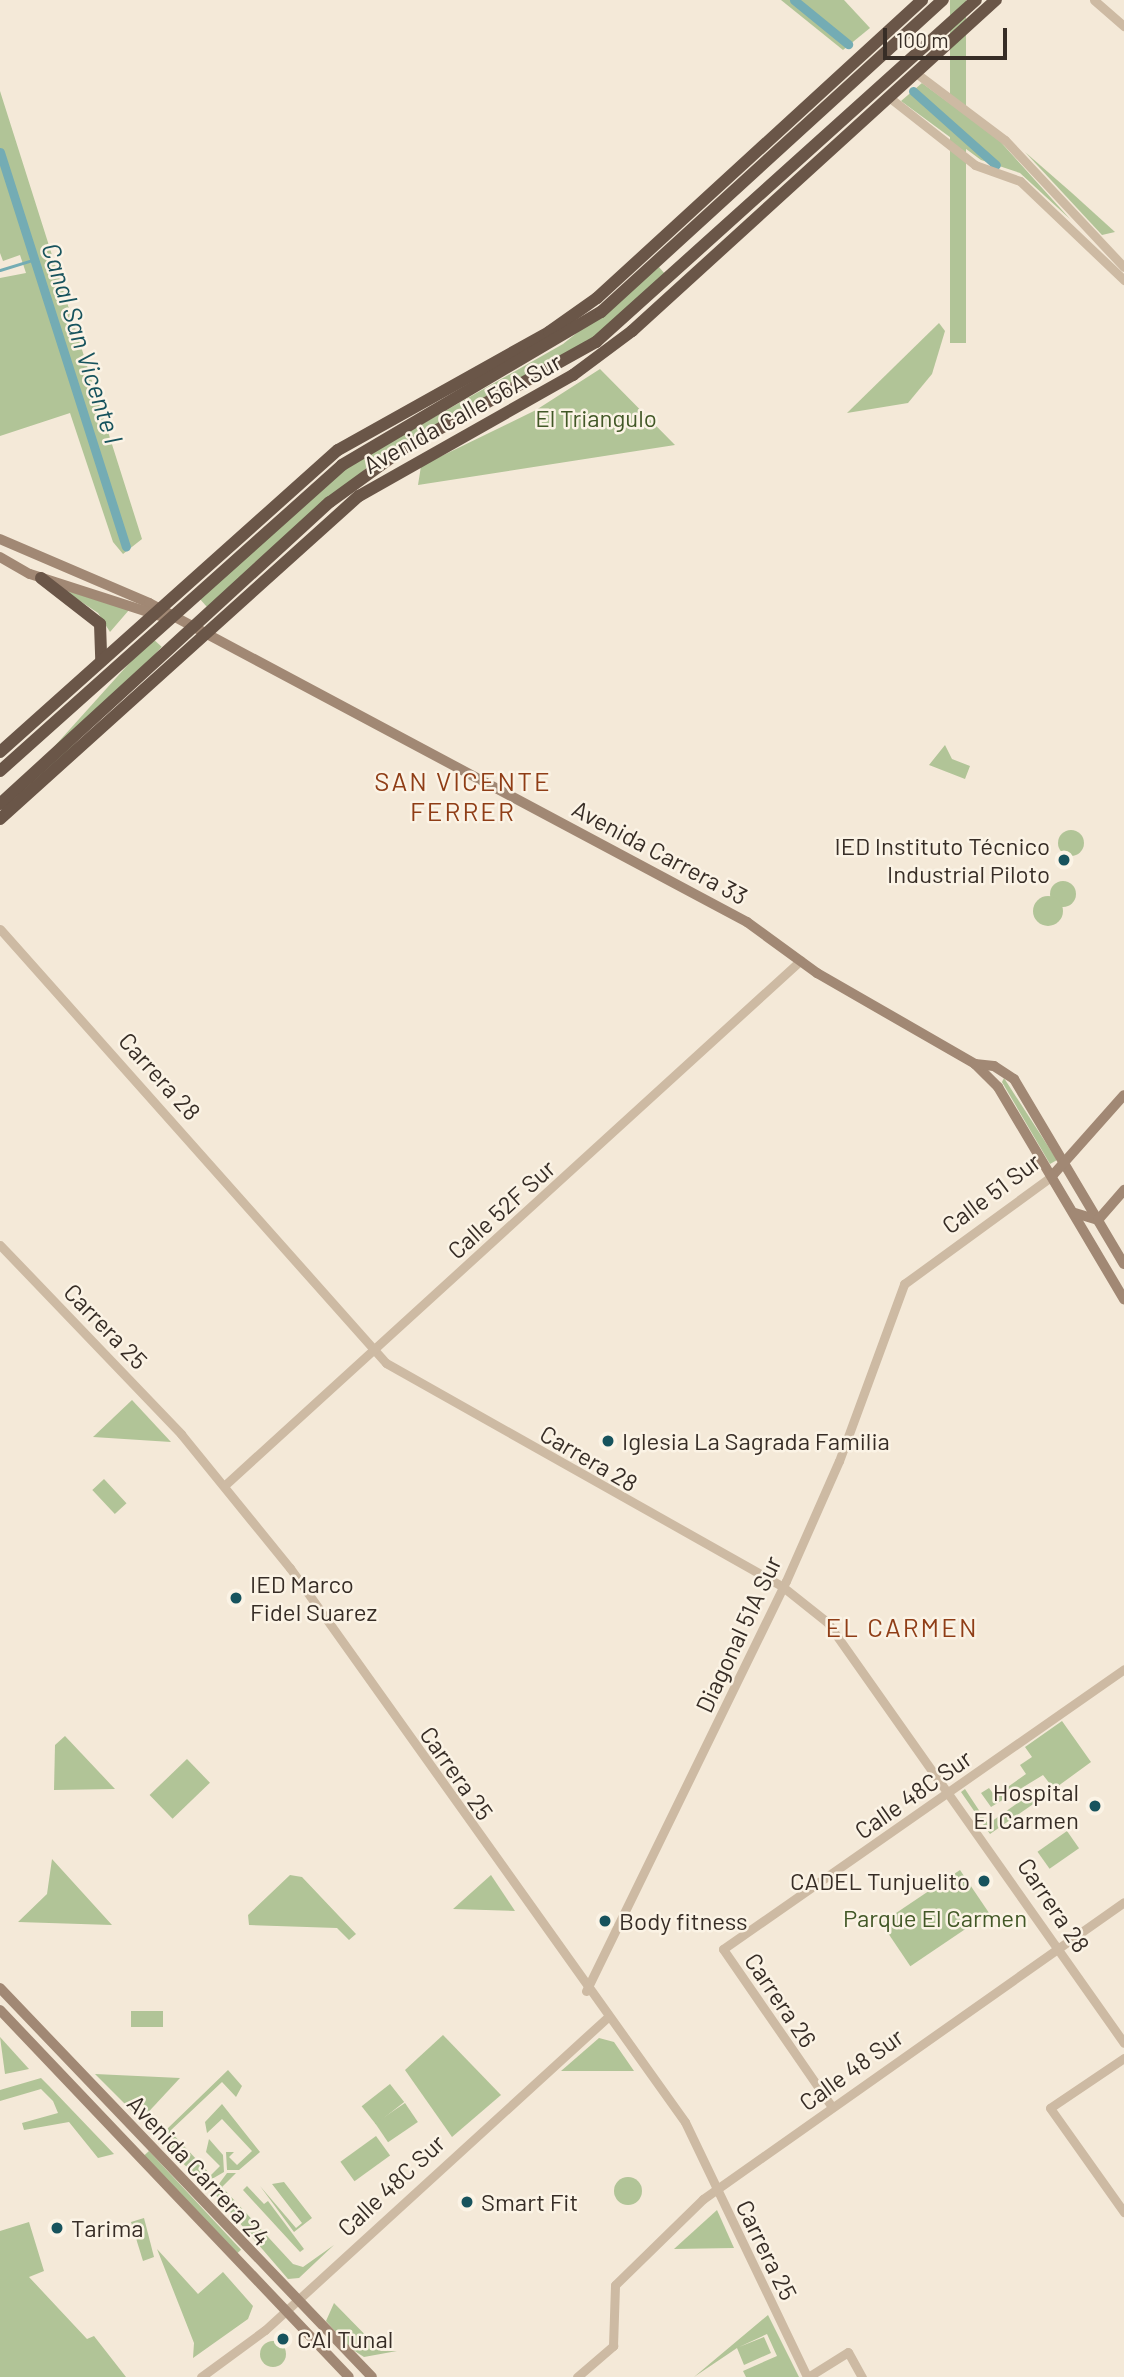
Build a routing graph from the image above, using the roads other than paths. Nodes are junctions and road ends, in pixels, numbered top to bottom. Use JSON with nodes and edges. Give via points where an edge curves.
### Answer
{"nodes":[{"id":1,"x":922,"y":0,"type":"edge"},
{"id":2,"x":943,"y":0,"type":"edge"},
{"id":3,"x":976,"y":0,"type":"edge"},
{"id":4,"x":1094,"y":0,"type":"edge"},
{"id":5,"x":992,"y":4,"type":"edge"},
{"id":6,"x":934,"y":6,"type":"edge"},
{"id":7,"x":951,"y":23,"type":"junction"},
{"id":8,"x":1124,"y":26,"type":"edge"},
{"id":9,"x":912,"y":68,"type":"junction"},
{"id":10,"x":890,"y":98,"type":"junction"},
{"id":11,"x":780,"y":150,"type":"junction"},
{"id":12,"x":805,"y":157,"type":"junction"},
{"id":13,"x":735,"y":172,"type":"junction"},
{"id":14,"x":786,"y":190,"type":"junction"},
{"id":15,"x":1124,"y":267,"type":"edge"},
{"id":16,"x":1124,"y":281,"type":"edge"},
{"id":17,"x":608,"y":350,"type":"junction"},
{"id":18,"x":563,"y":363,"type":"junction"},
{"id":19,"x":481,"y":369,"type":"junction"},
{"id":20,"x":443,"y":401,"type":"junction"},
{"id":21,"x":330,"y":502,"type":"junction"},
{"id":22,"x":274,"y":504,"type":"junction"},
{"id":23,"x":264,"y":532,"type":"junction"},
{"id":24,"x":0,"y":540,"type":"edge"},
{"id":25,"x":302,"y":543,"type":"junction"},
{"id":26,"x":0,"y":557,"type":"edge"},
{"id":27,"x":45,"y":563,"type":"junction"},
{"id":28,"x":13,"y":565,"type":"junction"},
{"id":29,"x":41,"y":578,"type":"junction"},
{"id":30,"x":155,"y":611,"type":"junction"},
{"id":31,"x":170,"y":617,"type":"junction"},
{"id":32,"x":192,"y":626,"type":"junction"},
{"id":33,"x":205,"y":632,"type":"junction"},
{"id":34,"x":101,"y":660,"type":"junction"},
{"id":35,"x":59,"y":718,"type":"junction"},
{"id":36,"x":106,"y":724,"type":"junction"},
{"id":37,"x":28,"y":727,"type":"junction"},
{"id":38,"x":68,"y":739,"type":"junction"},
{"id":39,"x":0,"y":752,"type":"edge"},
{"id":40,"x":0,"y":771,"type":"edge"},
{"id":41,"x":0,"y":804,"type":"edge"},
{"id":42,"x":0,"y":820,"type":"edge"},
{"id":43,"x":0,"y":929,"type":"edge"},
{"id":44,"x":801,"y":960,"type":"junction"},
{"id":45,"x":975,"y":1064,"type":"junction"},
{"id":46,"x":1124,"y":1095,"type":"edge"},
{"id":47,"x":1064,"y":1163,"type":"junction"},
{"id":48,"x":1052,"y":1177,"type":"junction"},
{"id":49,"x":1124,"y":1190,"type":"edge"},
{"id":50,"x":1072,"y":1212,"type":"junction"},
{"id":51,"x":1098,"y":1220,"type":"junction"},
{"id":52,"x":0,"y":1245,"type":"edge"},
{"id":53,"x":1124,"y":1264,"type":"edge"},
{"id":54,"x":904,"y":1284,"type":"joint"},
{"id":55,"x":1124,"y":1299,"type":"edge"},
{"id":56,"x":374,"y":1349,"type":"junction"},
{"id":57,"x":225,"y":1485,"type":"junction"},
{"id":58,"x":783,"y":1587,"type":"junction"},
{"id":59,"x":1124,"y":1670,"type":"edge"},
{"id":60,"x":950,"y":1791,"type":"junction"},
{"id":61,"x":1124,"y":1902,"type":"edge"},
{"id":62,"x":1059,"y":1947,"type":"junction"},
{"id":63,"x":723,"y":1949,"type":"joint"},
{"id":64,"x":0,"y":1988,"type":"edge"},
{"id":65,"x":586,"y":1991,"type":"junction"},
{"id":66,"x":0,"y":2010,"type":"edge"},
{"id":67,"x":606,"y":2019,"type":"junction"},
{"id":68,"x":1124,"y":2043,"type":"edge"},
{"id":69,"x":1124,"y":2057,"type":"edge"},
{"id":70,"x":832,"y":2107,"type":"junction"},
{"id":71,"x":715,"y":2188,"type":"junction"},
{"id":72,"x":1124,"y":2212,"type":"edge"},
{"id":73,"x":295,"y":2302,"type":"junction"},
{"id":74,"x":284,"y":2312,"type":"junction"},
{"id":75,"x":201,"y":2377,"type":"edge"},
{"id":76,"x":349,"y":2377,"type":"edge"},
{"id":77,"x":372,"y":2377,"type":"edge"},
{"id":78,"x":577,"y":2377,"type":"edge"},
{"id":79,"x":808,"y":2377,"type":"edge"},
{"id":80,"x":862,"y":2377,"type":"edge"}],
"edges":[{"from":1,"to":13,"type":"highway","name":"Avenida Calle 56A Sur"},
{"from":2,"to":6,"type":"highway","name":"Avenida Calle 56A Sur"},
{"from":3,"to":7,"type":"highway"},
{"from":4,"to":8,"type":"street"},
{"from":5,"to":7,"type":"highway"},
{"from":5,"to":9,"type":"highway"},
{"from":6,"to":11,"type":"highway","name":"Avenida Calle 56A Sur"},
{"from":7,"to":9,"type":"highway"},
{"from":9,"to":10,"type":"highway","name":"Avenida Calle 56A Sur"},
{"from":9,"to":12,"type":"highway","name":"Avenida Calle 56A Sur"},
{"from":9,"to":15,"type":"street","via":[[1005,140]]},
{"from":10,"to":14,"type":"highway","name":"Avenida Calle 56A Sur"},
{"from":10,"to":16,"type":"street","via":[[975,165],[1020,181]]},
{"from":11,"to":13,"type":"highway"},
{"from":11,"to":20,"type":"highway","name":"Avenida Calle 56A Sur","via":[[601,312]]},
{"from":12,"to":14,"type":"highway"},
{"from":12,"to":18,"type":"highway","name":"Avenida Calle 56A Sur","via":[[617,326]]},
{"from":13,"to":19,"type":"highway","name":"Avenida Calle 56A Sur","via":[[583,309]]},
{"from":14,"to":17,"type":"highway","name":"Avenida Calle 56A Sur"},
{"from":17,"to":18,"type":"highway"},
{"from":17,"to":25,"type":"highway","name":"Avenida Calle 56A Sur","via":[[530,401],[382,479]]},
{"from":18,"to":21,"type":"highway","name":"Avenida Calle 56A Sur","via":[[433,431]]},
{"from":19,"to":20,"type":"highway"},
{"from":19,"to":22,"type":"highway","name":"Avenida Calle 56A Sur","via":[[362,433]]},
{"from":20,"to":23,"type":"highway","name":"Avenida Calle 56A Sur","via":[[366,447]]},
{"from":21,"to":25,"type":"highway"},
{"from":21,"to":32,"type":"highway","name":"Avenida Calle 56A Sur"},
{"from":22,"to":23,"type":"highway"},
{"from":22,"to":30,"type":"highway","name":"Avenida Calle 56A Sur"},
{"from":23,"to":31,"type":"highway","name":"Avenida Calle 56A Sur"},
{"from":24,"to":27,"type":"main road","name":"Avenida Carrera 33"},
{"from":25,"to":33,"type":"highway","name":"Avenida Calle 56A Sur"},
{"from":26,"to":28,"type":"main road","name":"Avenida Carrera 33"},
{"from":27,"to":28,"type":"main road"},
{"from":27,"to":30,"type":"main road","name":"Avenida Carrera 33","via":[[103,580]]},
{"from":28,"to":29,"type":"main road","name":"Avenida Carrera 33"},
{"from":29,"to":30,"type":"main road","name":"Avenida Carrera 33"},
{"from":29,"to":34,"type":"highway","via":[[100,624]]},
{"from":30,"to":31,"type":"main road","name":"Avenida Carrera 33"},
{"from":30,"to":34,"type":"highway","name":"Avenida Calle 56A Sur"},
{"from":31,"to":32,"type":"main road","name":"Avenida Carrera 33"},
{"from":31,"to":35,"type":"highway","name":"Avenida Calle 56A Sur"},
{"from":32,"to":33,"type":"main road","name":"Avenida Carrera 33"},
{"from":32,"to":38,"type":"highway","name":"Avenida Calle 56A Sur"},
{"from":33,"to":36,"type":"highway","name":"Avenida Calle 56A Sur"},
{"from":33,"to":44,"type":"main road","name":"Avenida Carrera 33","via":[[747,922]]},
{"from":34,"to":37,"type":"highway","name":"Avenida Calle 56A Sur"},
{"from":35,"to":37,"type":"highway"},
{"from":35,"to":40,"type":"highway","name":"Avenida Calle 56A Sur"},
{"from":36,"to":38,"type":"highway"},
{"from":36,"to":42,"type":"highway","name":"Avenida Calle 56A Sur"},
{"from":37,"to":39,"type":"highway","name":"Avenida Calle 56A Sur"},
{"from":38,"to":41,"type":"highway","name":"Avenida Calle 56A Sur"},
{"from":43,"to":56,"type":"street","name":"Carrera 28"},
{"from":44,"to":45,"type":"main road","name":"Avenida Carrera 33"},
{"from":44,"to":56,"type":"street","name":"Calle 52F Sur"},
{"from":45,"to":47,"type":"main road","name":"Avenida Carrera 33","via":[[999,1068],[1014,1079]]},
{"from":45,"to":48,"type":"main road","name":"Avenida Carrera 33","via":[[998,1087]]},
{"from":46,"to":47,"type":"main road","name":"Calle 51 Sur"},
{"from":47,"to":48,"type":"main road","name":"Calle 51 Sur"},
{"from":47,"to":51,"type":"main road","name":"Avenida Carrera 33"},
{"from":48,"to":50,"type":"main road","name":"Avenida Carrera 33"},
{"from":48,"to":54,"type":"street","name":"Calle 51 Sur"},
{"from":49,"to":51,"type":"main road"},
{"from":50,"to":51,"type":"main road"},
{"from":50,"to":55,"type":"main road","name":"Avenida Carrera 33"},
{"from":51,"to":53,"type":"main road","name":"Avenida Carrera 33"},
{"from":52,"to":57,"type":"street","name":"Carrera 25"},
{"from":54,"to":58,"type":"street","name":"Diagonal 51A Sur","via":[[839,1461]]},
{"from":56,"to":57,"type":"street","name":"Calle 52F Sur"},
{"from":56,"to":58,"type":"street","name":"Carrera 28","via":[[419,1383]]},
{"from":57,"to":65,"type":"street","name":"Carrera 25"},
{"from":58,"to":60,"type":"street","name":"Carrera 28","via":[[840,1636]]},
{"from":58,"to":65,"type":"street","name":"Diagonal 51A Sur"},
{"from":59,"to":60,"type":"street","name":"Calle 48C Sur"},
{"from":60,"to":62,"type":"street","name":"Carrera 28"},
{"from":60,"to":63,"type":"street","name":"Calle 48C Sur"},
{"from":61,"to":62,"type":"street","name":"Calle 48 Sur"},
{"from":62,"to":68,"type":"street","name":"Carrera 28"},
{"from":62,"to":70,"type":"street","name":"Calle 48 Sur"},
{"from":63,"to":70,"type":"street","name":"Carrera 26"},
{"from":64,"to":73,"type":"main road","name":"Avenida Carrera 24"},
{"from":65,"to":67,"type":"street","name":"Carrera 25"},
{"from":66,"to":74,"type":"main road","name":"Avenida Carrera 24"},
{"from":67,"to":71,"type":"street","name":"Carrera 25","via":[[685,2122]]},
{"from":67,"to":73,"type":"street","name":"Calle 48C Sur"},
{"from":69,"to":72,"type":"street","via":[[1050,2108]]},
{"from":70,"to":71,"type":"street","name":"Calle 48 Sur"},
{"from":71,"to":78,"type":"street","name":"Calle 48 Sur","via":[[615,2285],[613,2346]]},
{"from":71,"to":79,"type":"street","name":"Carrera 25"},
{"from":73,"to":74,"type":"street","name":"Calle 48C Sur"},
{"from":73,"to":77,"type":"main road","name":"Avenida Carrera 24"},
{"from":74,"to":75,"type":"street","name":"Calle 48C Sur"},
{"from":74,"to":76,"type":"main road","name":"Avenida Carrera 24"},
{"from":79,"to":80,"type":"street","via":[[848,2352]]}]}
